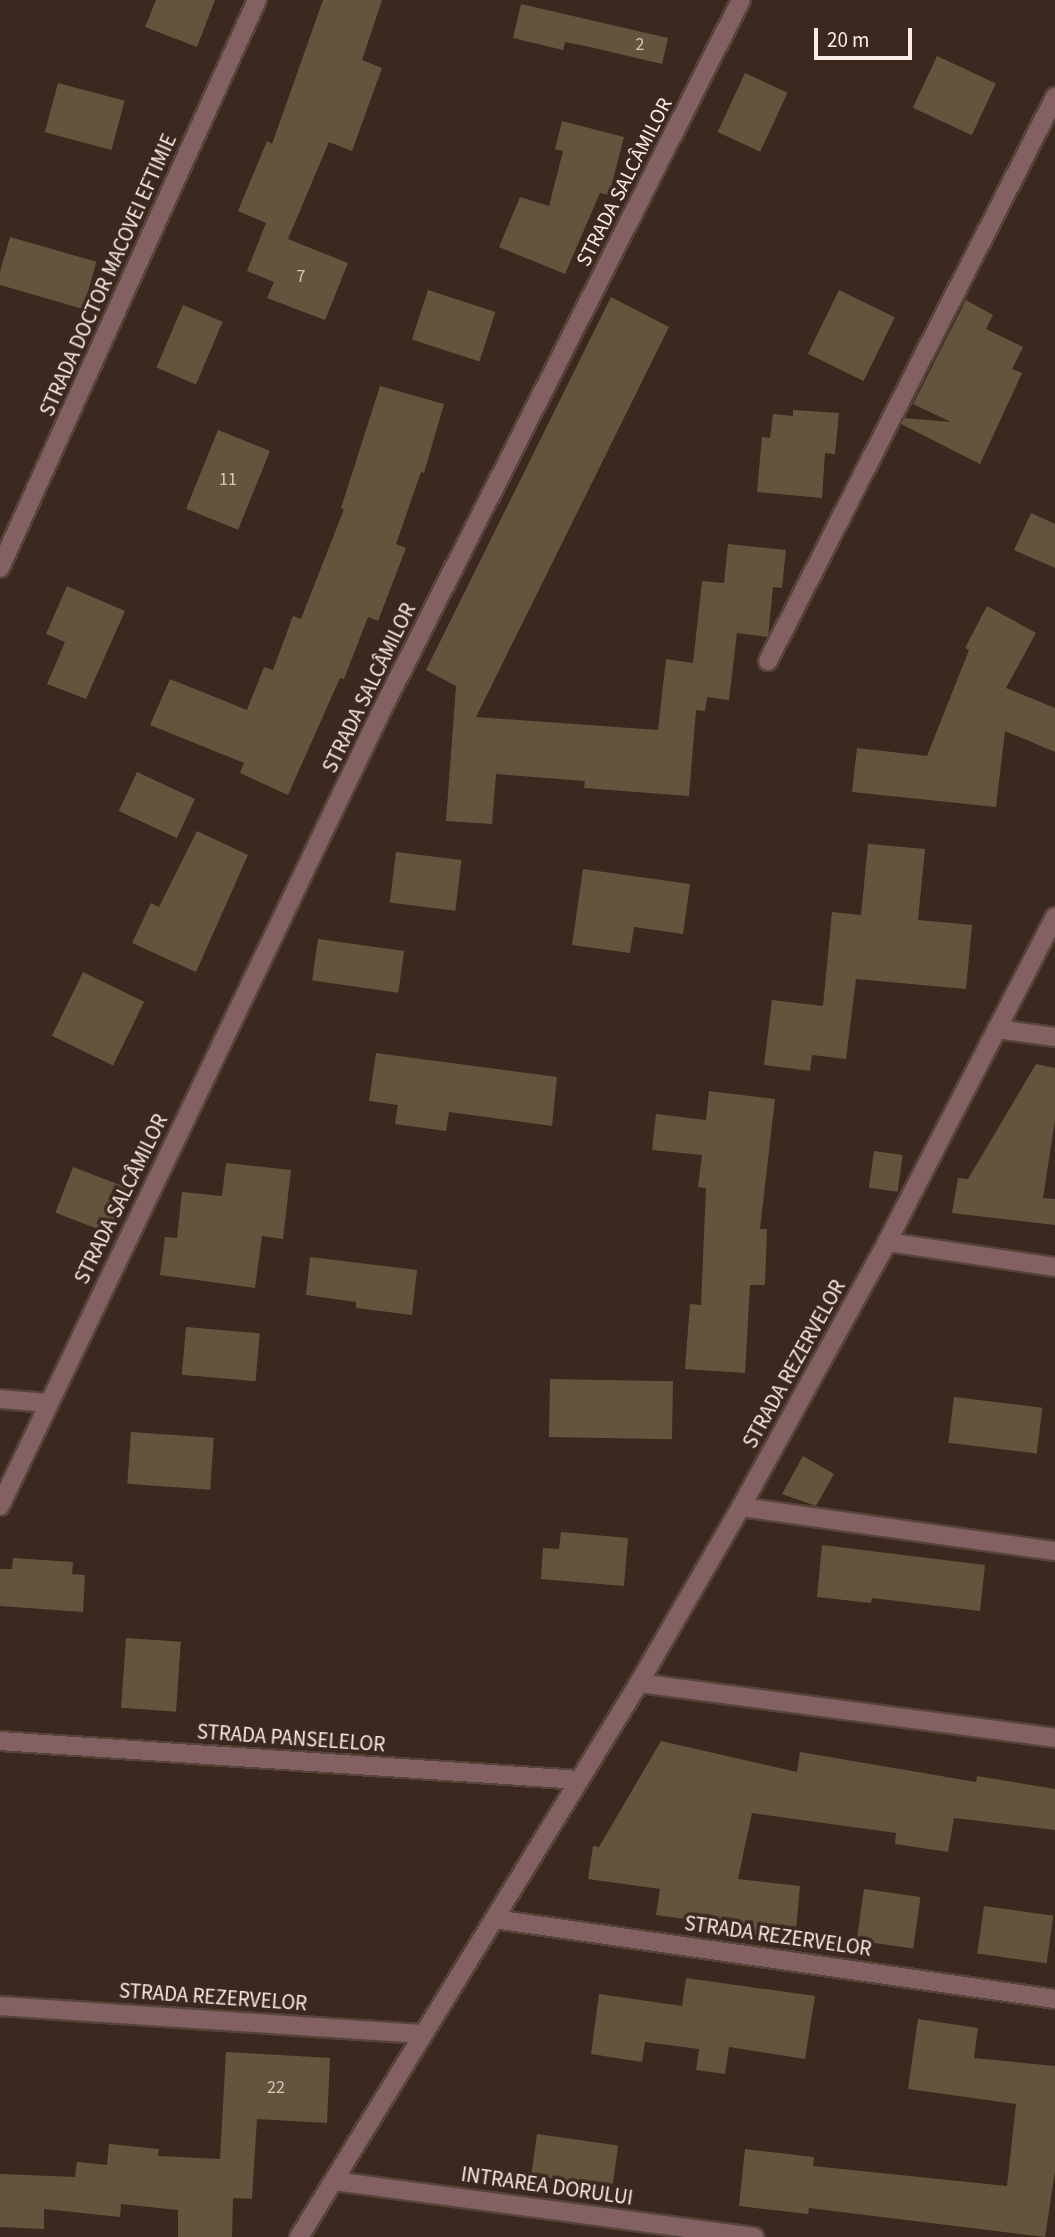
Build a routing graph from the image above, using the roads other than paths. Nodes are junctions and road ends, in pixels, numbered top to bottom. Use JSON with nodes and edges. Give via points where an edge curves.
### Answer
{"nodes":[{"id":1,"x":257,"y":0,"type":"edge"},
{"id":2,"x":741,"y":0,"type":"edge"},
{"id":3,"x":1055,"y":97,"type":"edge"},
{"id":4,"x":0,"y":568,"type":"edge"},
{"id":5,"x":768,"y":661,"type":"dead end"},
{"id":6,"x":1055,"y":917,"type":"edge"},
{"id":7,"x":998,"y":1029,"type":"junction"},
{"id":8,"x":1055,"y":1037,"type":"edge"},
{"id":9,"x":887,"y":1242,"type":"junction"},
{"id":10,"x":1055,"y":1267,"type":"edge"},
{"id":11,"x":0,"y":1399,"type":"edge"},
{"id":12,"x":48,"y":1403,"type":"junction"},
{"id":13,"x":0,"y":1506,"type":"edge"},
{"id":14,"x":741,"y":1507,"type":"junction"},
{"id":15,"x":1055,"y":1551,"type":"edge"},
{"id":16,"x":639,"y":1682,"type":"junction"},
{"id":17,"x":1055,"y":1738,"type":"edge"},
{"id":18,"x":0,"y":1741,"type":"edge"},
{"id":19,"x":579,"y":1780,"type":"junction"},
{"id":20,"x":494,"y":1919,"type":"junction"},
{"id":21,"x":1055,"y":1999,"type":"edge"},
{"id":22,"x":0,"y":2006,"type":"edge"},
{"id":23,"x":423,"y":2034,"type":"junction"},
{"id":24,"x":334,"y":2181,"type":"junction"},
{"id":25,"x":299,"y":2237,"type":"edge"},
{"id":26,"x":754,"y":2237,"type":"edge"}],
"edges":[{"from":1,"to":4,"type":"street","name":"STRADA DOCTOR MACOVEI EFTIMIE"},
{"from":2,"to":12,"type":"street","name":"STRADA SALCÂMILOR","via":[[380,714]]},
{"from":3,"to":5,"type":"street"},
{"from":6,"to":7,"type":"street","name":"STRADA REZERVELOR"},
{"from":7,"to":8,"type":"street"},
{"from":7,"to":9,"type":"street","name":"STRADA REZERVELOR"},
{"from":9,"to":10,"type":"street"},
{"from":9,"to":14,"type":"street","name":"STRADA REZERVELOR"},
{"from":11,"to":12,"type":"street"},
{"from":12,"to":13,"type":"street","name":"STRADA SALCÂMILOR"},
{"from":14,"to":15,"type":"street"},
{"from":14,"to":16,"type":"street","name":"STRADA REZERVELOR"},
{"from":16,"to":17,"type":"street"},
{"from":16,"to":19,"type":"street","name":"STRADA REZERVELOR"},
{"from":18,"to":19,"type":"street","name":"STRADA PANSELELOR"},
{"from":19,"to":20,"type":"street","name":"STRADA REZERVELOR"},
{"from":20,"to":21,"type":"street","name":"STRADA REZERVELOR"},
{"from":20,"to":23,"type":"street","name":"STRADA REZERVELOR"},
{"from":22,"to":23,"type":"street","name":"STRADA REZERVELOR"},
{"from":23,"to":24,"type":"street","name":"STRADA REZERVELOR"},
{"from":24,"to":25,"type":"street","name":"STRADA REZERVELOR"},
{"from":24,"to":26,"type":"street","name":"INTRAREA DORULUI"}]}
